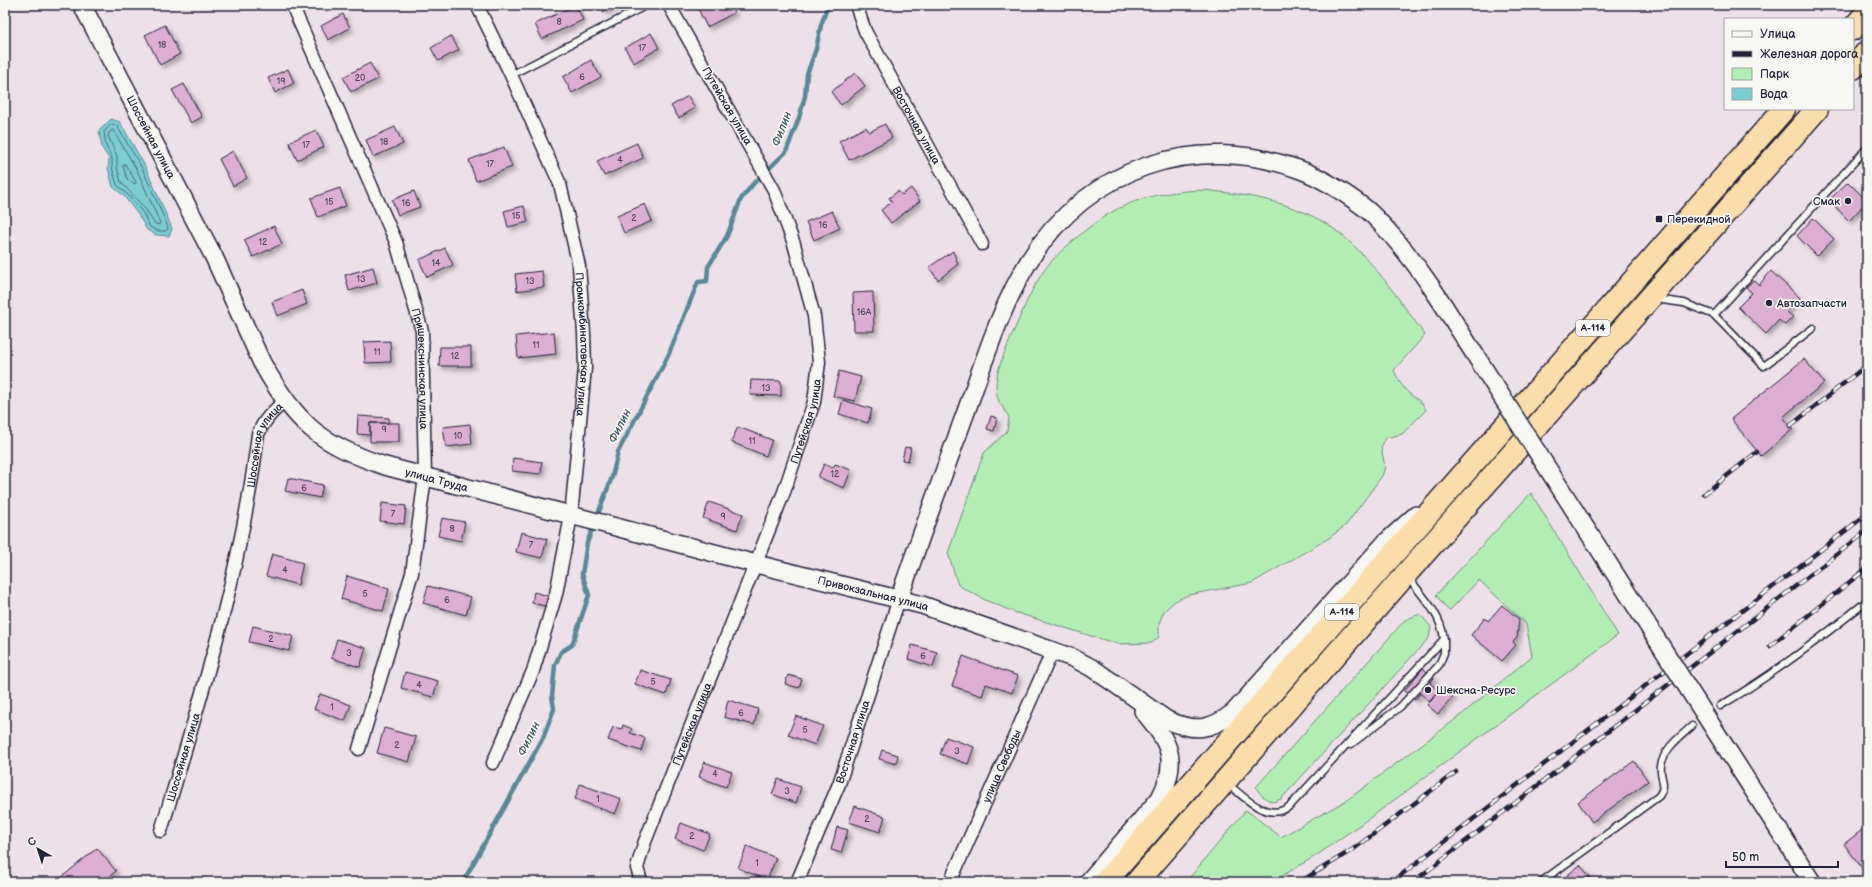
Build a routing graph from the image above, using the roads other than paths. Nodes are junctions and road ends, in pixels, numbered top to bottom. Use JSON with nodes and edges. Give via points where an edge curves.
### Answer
{"nodes":[{"id":1,"x":82,"y":5,"type":"edge"},
{"id":2,"x":292,"y":5,"type":"edge"},
{"id":3,"x":477,"y":5,"type":"edge"},
{"id":4,"x":647,"y":5,"type":"edge"},
{"id":5,"x":669,"y":5,"type":"edge"},
{"id":6,"x":856,"y":5,"type":"edge"},
{"id":7,"x":1867,"y":12,"type":"edge"},
{"id":8,"x":1854,"y":27,"type":"edge"},
{"id":9,"x":1867,"y":52,"type":"edge"},
{"id":10,"x":1854,"y":67,"type":"edge"},
{"id":11,"x":511,"y":75,"type":"junction"},
{"id":12,"x":1783,"y":110,"type":"edge"},
{"id":13,"x":1817,"y":110,"type":"edge"},
{"id":14,"x":1867,"y":148,"type":"edge"},
{"id":15,"x":982,"y":244,"type":"dead end"},
{"id":16,"x":1650,"y":299,"type":"junction"},
{"id":17,"x":1714,"y":315,"type":"junction"},
{"id":18,"x":1813,"y":328,"type":"dead end"},
{"id":19,"x":284,"y":401,"type":"junction"},
{"id":20,"x":1476,"y":461,"type":"junction"},
{"id":21,"x":425,"y":477,"type":"junction"},
{"id":22,"x":571,"y":516,"type":"junction"},
{"id":23,"x":607,"y":525,"type":"joint"},
{"id":24,"x":756,"y":564,"type":"junction"},
{"id":25,"x":1406,"y":574,"type":"junction"},
{"id":26,"x":899,"y":599,"type":"junction"},
{"id":27,"x":1867,"y":601,"type":"edge"},
{"id":28,"x":1444,"y":639,"type":"junction"},
{"id":29,"x":1053,"y":650,"type":"junction"},
{"id":30,"x":1127,"y":693,"type":"junction"},
{"id":31,"x":1720,"y":706,"type":"dead end"},
{"id":32,"x":1692,"y":726,"type":"dead end"},
{"id":33,"x":359,"y":749,"type":"dead end"},
{"id":34,"x":1337,"y":755,"type":"junction"},
{"id":35,"x":493,"y":763,"type":"dead end"},
{"id":36,"x":1225,"y":782,"type":"junction"},
{"id":37,"x":161,"y":831,"type":"dead end"},
{"id":38,"x":643,"y":882,"type":"edge"},
{"id":39,"x":797,"y":882,"type":"edge"},
{"id":40,"x":950,"y":882,"type":"edge"},
{"id":41,"x":1088,"y":882,"type":"edge"},
{"id":42,"x":1105,"y":882,"type":"edge"},
{"id":43,"x":1137,"y":882,"type":"edge"},
{"id":44,"x":1541,"y":882,"type":"edge"},
{"id":45,"x":1812,"y":882,"type":"edge"}],
"edges":[{"from":1,"to":19,"type":"street","name":"Шоссейная улица","via":[[214,257],[262,363]]},
{"from":2,"to":21,"type":"street","name":"Пришекснинская улица","via":[[396,242],[422,331]]},
{"from":3,"to":11,"type":"street","name":"Промкомбинатовская улица"},
{"from":4,"to":11,"type":"lane"},
{"from":5,"to":24,"type":"street","name":"Путейская улица","via":[[774,190],[794,244],[814,316],[819,362],[809,418]]},
{"from":6,"to":15,"type":"street","name":"Восточная улица","via":[[866,31]]},
{"from":7,"to":8,"type":"highway"},
{"from":9,"to":10,"type":"highway"},
{"from":11,"to":22,"type":"street","name":"Промкомбинатовская улица","via":[[560,184],[579,266],[585,368]]},
{"from":12,"to":20,"type":"highway","number":"А-114"},
{"from":13,"to":16,"type":"highway","number":"А-114"},
{"from":14,"to":17,"type":"lane"},
{"from":16,"to":17,"type":"lane","via":[[1684,303]]},
{"from":16,"to":25,"type":"highway","number":"А-114"},
{"from":17,"to":18,"type":"lane","via":[[1764,366]]},
{"from":19,"to":21,"type":"street","name":"улица Труда","via":[[311,429],[344,451]]},
{"from":19,"to":37,"type":"street","name":"Шоссейная улица","via":[[263,422],[258,434],[246,516],[206,680]]},
{"from":20,"to":30,"type":"street","via":[[1386,542],[1234,712],[1220,723],[1207,727],[1181,726],[1155,713]]},
{"from":20,"to":42,"type":"highway","number":"А-114"},
{"from":21,"to":22,"type":"street","name":"улица Труда"},
{"from":21,"to":33,"type":"street","name":"Пришекснинская улица","via":[[412,573]]},
{"from":22,"to":23,"type":"street","name":"улица Труда"},
{"from":22,"to":35,"type":"street","name":"Промкомбинатовская улица","via":[[556,594],[533,671]]},
{"from":23,"to":24,"type":"street","name":"Привокзальная улица"},
{"from":24,"to":26,"type":"street","name":"Привокзальная улица"},
{"from":24,"to":38,"type":"street","name":"Путейская улица","via":[[644,844],[637,868]]},
{"from":25,"to":28,"type":"lane","via":[[1439,619]]},
{"from":25,"to":36,"type":"highway","number":"А-114"},
{"from":26,"to":29,"type":"street","name":"Привокзальная улица"},
{"from":26,"to":39,"type":"street","name":"Восточная улица","via":[[839,784]]},
{"from":26,"to":45,"type":"street","bridge":true,"via":[[988,350],[1020,277],[1045,239],[1063,219],[1093,193],[1125,175],[1149,164],[1177,158],[1207,154],[1231,156],[1270,161],[1298,169],[1365,208],[1418,267]]},
{"from":27,"to":31,"type":"lane","via":[[1802,653],[1754,687]]},
{"from":28,"to":34,"type":"lane"},
{"from":28,"to":34,"type":"lane","via":[[1443,659],[1400,707]]},
{"from":29,"to":30,"type":"street","name":"Привокзальная улица","via":[[1092,668]]},
{"from":29,"to":40,"type":"street","name":"улица Свободы"},
{"from":30,"to":41,"type":"street","via":[[1163,736],[1171,760],[1170,773],[1160,798]]},
{"from":32,"to":44,"type":"lane","via":[[1664,755],[1661,767],[1664,781],[1659,796]]},
{"from":34,"to":36,"type":"lane","via":[[1284,811],[1274,813],[1252,804]]},
{"from":36,"to":43,"type":"highway","number":"А-114"}]}
